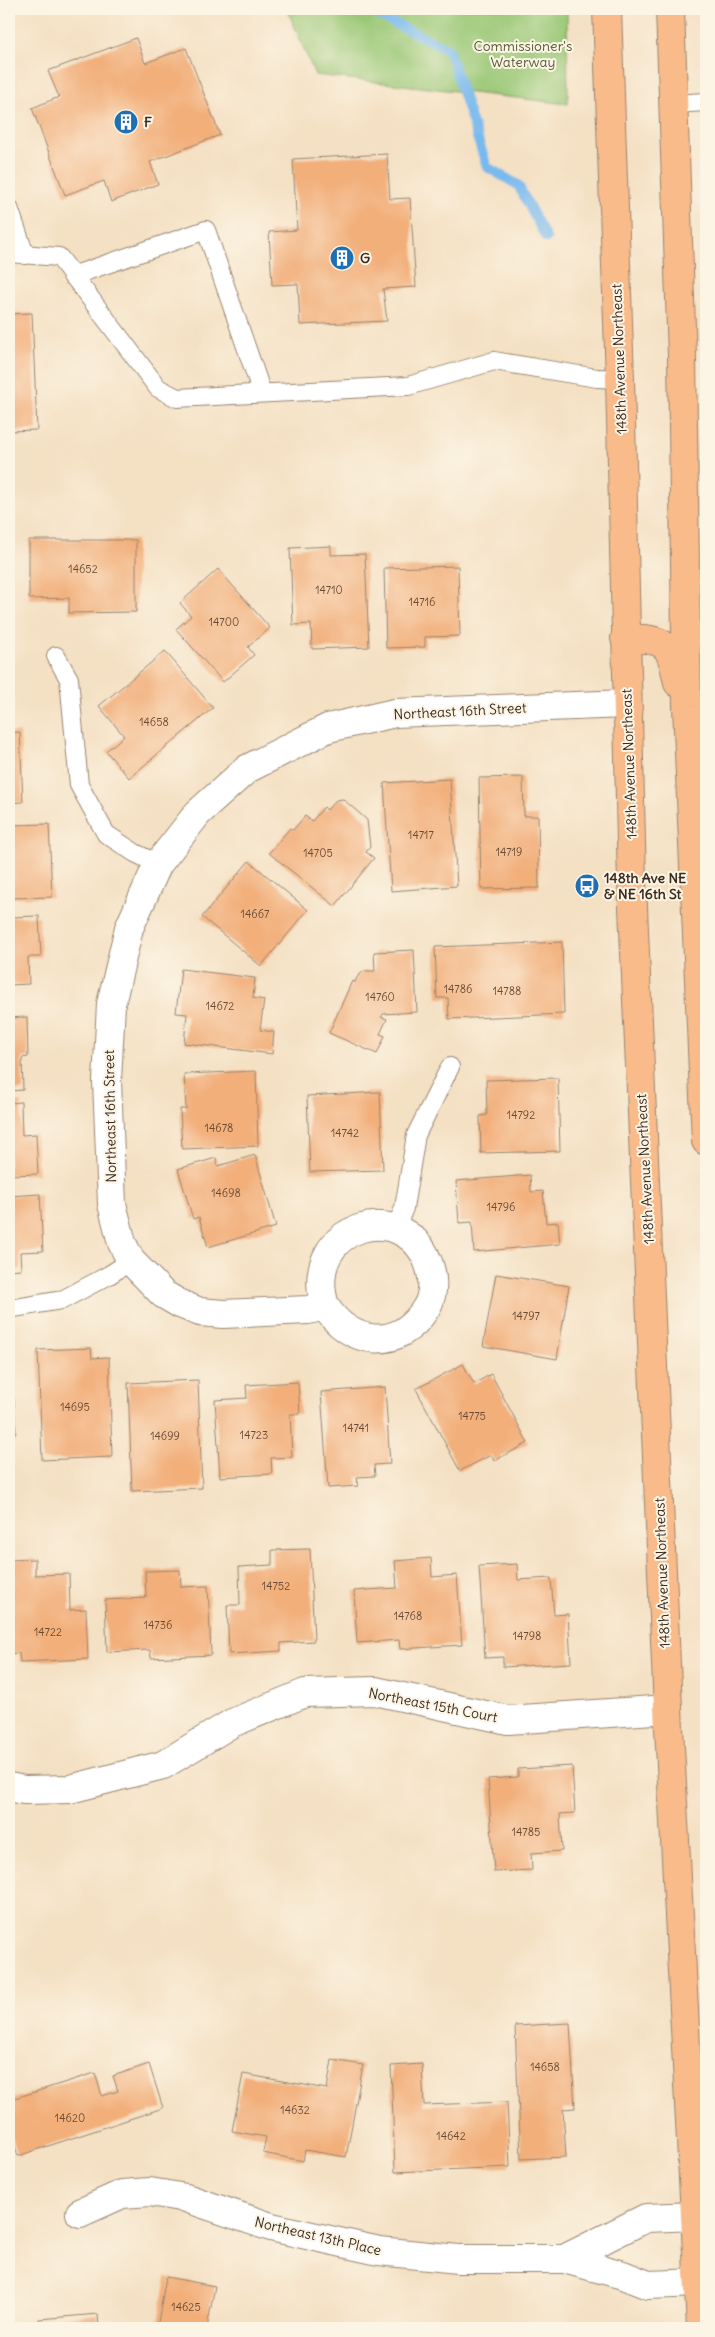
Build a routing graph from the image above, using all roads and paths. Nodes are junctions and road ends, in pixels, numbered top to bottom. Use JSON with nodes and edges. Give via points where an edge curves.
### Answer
{"nodes":[{"id":1,"x":607,"y":9,"type":"edge"},
{"id":2,"x":670,"y":9,"type":"edge"},
{"id":3,"x":706,"y":102,"type":"edge"},
{"id":4,"x":674,"y":104,"type":"junction"},
{"id":5,"x":9,"y":208,"type":"edge"},
{"id":6,"x":17,"y":254,"type":"edge"},
{"id":7,"x":72,"y":276,"type":"junction"},
{"id":8,"x":620,"y":379,"type":"junction"},
{"id":9,"x":262,"y":393,"type":"junction"},
{"id":10,"x":625,"y":638,"type":"junction"},
{"id":11,"x":56,"y":656,"type":"dead end"},
{"id":12,"x":627,"y":704,"type":"junction"},
{"id":13,"x":689,"y":761,"type":"junction"},
{"id":14,"x":158,"y":864,"type":"junction"},
{"id":15,"x":450,"y":1067,"type":"dead end"},
{"id":16,"x":706,"y":1140,"type":"edge"},
{"id":17,"x":395,"y":1230,"type":"junction"},
{"id":18,"x":130,"y":1261,"type":"junction"},
{"id":19,"x":324,"y":1306,"type":"junction"},
{"id":20,"x":9,"y":1309,"type":"edge"},
{"id":21,"x":668,"y":1709,"type":"junction"},
{"id":22,"x":9,"y":1787,"type":"edge"},
{"id":23,"x":697,"y":2062,"type":"edge"},
{"id":24,"x":80,"y":2213,"type":"dead end"},
{"id":25,"x":695,"y":2216,"type":"junction"},
{"id":26,"x":564,"y":2259,"type":"junction"},
{"id":27,"x":698,"y":2283,"type":"junction"},
{"id":28,"x":701,"y":2328,"type":"edge"}],
"edges":[{"from":1,"to":8,"type":"main road","name":"148th Avenue Northeast"},
{"from":2,"to":4,"type":"main road"},
{"from":3,"to":4,"type":"lane"},
{"from":4,"to":13,"type":"main road"},
{"from":5,"to":6,"type":"lane"},
{"from":6,"to":7,"type":"lane","via":[[58,257]]},
{"from":7,"to":9,"type":"lane","via":[[158,388],[177,398]]},
{"from":7,"to":9,"type":"lane","via":[[206,230]]},
{"from":8,"to":9,"type":"lane","via":[[494,361],[408,386]]},
{"from":8,"to":10,"type":"main road","name":"148th Avenue Northeast"},
{"from":10,"to":12,"type":"main road","name":"148th Avenue Northeast"},
{"from":10,"to":13,"type":"main road","via":[[650,638],[660,641],[670,650]]},
{"from":11,"to":14,"type":"lane","via":[[68,679],[79,785],[106,834]]},
{"from":12,"to":14,"type":"street","name":"Northeast 16th Street","via":[[395,713],[328,728],[247,769],[198,813]]},
{"from":12,"to":21,"type":"main road","name":"148th Avenue Northeast"},
{"from":13,"to":16,"type":"main road"},
{"from":14,"to":18,"type":"street","name":"Northeast 16th Street","via":[[129,928],[111,1004],[107,1081],[112,1204]]},
{"from":15,"to":17,"type":"lane","via":[[416,1135],[404,1208]]},
{"from":17,"to":19,"type":"street","via":[[376,1226],[360,1228],[333,1245],[324,1258],[320,1274]]},
{"from":17,"to":19,"type":"street","via":[[419,1245],[428,1259],[432,1290],[428,1306],[419,1319],[407,1330],[376,1339],[345,1330]]},
{"from":18,"to":19,"type":"street","name":"Northeast 16th Street","via":[[163,1294],[200,1312],[308,1310]]},
{"from":18,"to":20,"type":"lane","via":[[62,1300]]},
{"from":21,"to":22,"type":"street","name":"Northeast 15th Court","via":[[508,1720],[376,1691],[305,1694],[232,1723],[163,1765],[70,1789],[24,1790]]},
{"from":21,"to":23,"type":"main road","name":"148th Avenue Northeast"},
{"from":23,"to":25,"type":"main road","name":"148th Avenue Northeast"},
{"from":24,"to":26,"type":"street","name":"Northeast 13th Place","via":[[122,2194],[150,2192],[186,2198],[272,2227],[379,2252],[458,2259]]},
{"from":25,"to":26,"type":"street","name":"Northeast 13th Place","via":[[646,2218]]},
{"from":25,"to":27,"type":"main road","name":"148th Avenue Northeast"},
{"from":26,"to":27,"type":"street","name":"Northeast 13th Place","via":[[648,2284]]},
{"from":27,"to":28,"type":"main road","name":"148th Avenue Northeast"}]}
